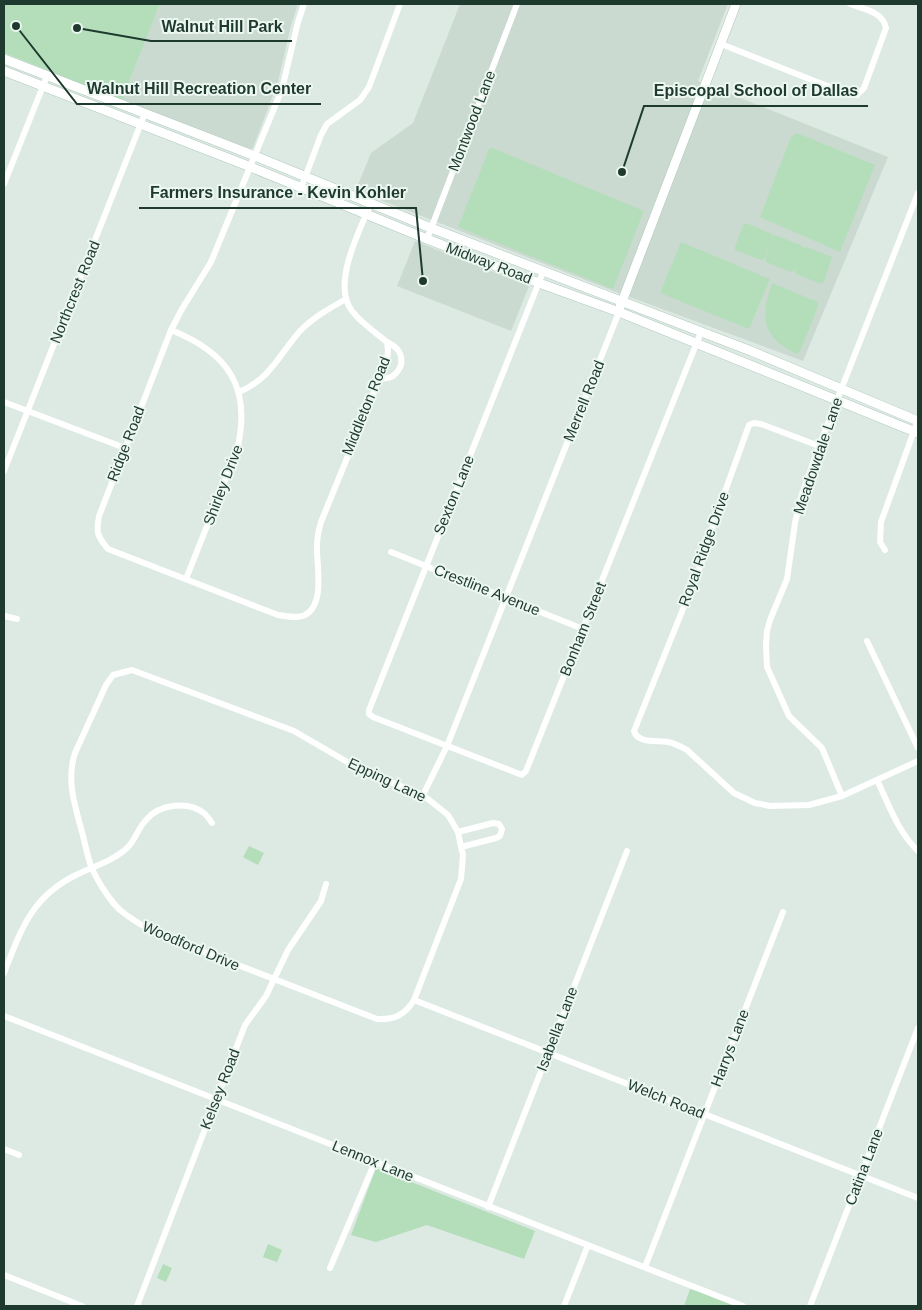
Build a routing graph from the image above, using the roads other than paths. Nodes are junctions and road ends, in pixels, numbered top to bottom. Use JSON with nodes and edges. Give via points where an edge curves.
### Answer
{"nodes":[{"id":1,"x":304,"y":4,"type":"edge"},
{"id":2,"x":400,"y":4,"type":"edge"},
{"id":3,"x":517,"y":4,"type":"edge"},
{"id":4,"x":736,"y":4,"type":"edge"},
{"id":5,"x":850,"y":4,"type":"edge"},
{"id":6,"x":721,"y":44,"type":"junction"},
{"id":7,"x":4,"y":59,"type":"edge"},
{"id":8,"x":4,"y":71,"type":"edge"},
{"id":9,"x":47,"y":76,"type":"junction"},
{"id":10,"x":42,"y":86,"type":"junction"},
{"id":11,"x":145,"y":113,"type":"junction"},
{"id":12,"x":141,"y":124,"type":"junction"},
{"id":13,"x":172,"y":124,"type":"junction"},
{"id":14,"x":168,"y":135,"type":"junction"},
{"id":15,"x":255,"y":156,"type":"junction"},
{"id":16,"x":250,"y":167,"type":"junction"},
{"id":17,"x":306,"y":176,"type":"junction"},
{"id":18,"x":4,"y":184,"type":"edge"},
{"id":19,"x":301,"y":188,"type":"junction"},
{"id":20,"x":918,"y":193,"type":"edge"},
{"id":21,"x":371,"y":203,"type":"junction"},
{"id":22,"x":366,"y":215,"type":"junction"},
{"id":23,"x":430,"y":228,"type":"junction"},
{"id":24,"x":427,"y":239,"type":"junction"},
{"id":25,"x":474,"y":245,"type":"junction"},
{"id":26,"x":470,"y":256,"type":"junction"},
{"id":27,"x":543,"y":272,"type":"junction"},
{"id":28,"x":539,"y":283,"type":"junction"},
{"id":29,"x":346,"y":299,"type":"junction"},
{"id":30,"x":622,"y":301,"type":"junction"},
{"id":31,"x":619,"y":312,"type":"junction"},
{"id":32,"x":172,"y":330,"type":"junction"},
{"id":33,"x":701,"y":332,"type":"junction"},
{"id":34,"x":387,"y":342,"type":"junction"},
{"id":35,"x":697,"y":343,"type":"junction"},
{"id":36,"x":379,"y":378,"type":"junction"},
{"id":37,"x":842,"y":390,"type":"junction"},
{"id":38,"x":239,"y":392,"type":"junction"},
{"id":39,"x":837,"y":401,"type":"junction"},
{"id":40,"x":4,"y":402,"type":"edge"},
{"id":41,"x":28,"y":411,"type":"junction"},
{"id":42,"x":918,"y":420,"type":"edge"},
{"id":43,"x":916,"y":432,"type":"edge"},
{"id":44,"x":819,"y":446,"type":"junction"},
{"id":45,"x":125,"y":448,"type":"junction"},
{"id":46,"x":4,"y":471,"type":"edge"},
{"id":47,"x":885,"y":550,"type":"dead end"},
{"id":48,"x":390,"y":552,"type":"dead end"},
{"id":49,"x":426,"y":566,"type":"junction"},
{"id":50,"x":186,"y":579,"type":"junction"},
{"id":51,"x":506,"y":597,"type":"junction"},
{"id":52,"x":4,"y":616,"type":"edge"},
{"id":53,"x":298,"y":616,"type":"joint"},
{"id":54,"x":17,"y":619,"type":"dead end"},
{"id":55,"x":583,"y":629,"type":"junction"},
{"id":56,"x":867,"y":640,"type":"dead end"},
{"id":57,"x":142,"y":674,"type":"joint"},
{"id":58,"x":373,"y":717,"type":"joint"},
{"id":59,"x":447,"y":746,"type":"junction"},
{"id":60,"x":918,"y":748,"type":"edge"},
{"id":61,"x":918,"y":761,"type":"edge"},
{"id":62,"x":877,"y":780,"type":"junction"},
{"id":63,"x":423,"y":795,"type":"junction"},
{"id":64,"x":842,"y":796,"type":"junction"},
{"id":65,"x":212,"y":823,"type":"dead end"},
{"id":66,"x":458,"y":832,"type":"junction"},
{"id":67,"x":461,"y":847,"type":"junction"},
{"id":68,"x":627,"y":851,"type":"dead end"},
{"id":69,"x":918,"y":852,"type":"edge"},
{"id":70,"x":92,"y":867,"type":"junction"},
{"id":71,"x":326,"y":884,"type":"dead end"},
{"id":72,"x":783,"y":912,"type":"dead end"},
{"id":73,"x":4,"y":973,"type":"edge"},
{"id":74,"x":274,"y":981,"type":"junction"},
{"id":75,"x":414,"y":1000,"type":"junction"},
{"id":76,"x":4,"y":1016,"type":"edge"},
{"id":77,"x":918,"y":1028,"type":"edge"},
{"id":78,"x":548,"y":1053,"type":"junction"},
{"id":79,"x":217,"y":1100,"type":"junction"},
{"id":80,"x":704,"y":1115,"type":"junction"},
{"id":81,"x":4,"y":1149,"type":"edge"},
{"id":82,"x":19,"y":1155,"type":"dead end"},
{"id":83,"x":375,"y":1162,"type":"junction"},
{"id":84,"x":861,"y":1176,"type":"junction"},
{"id":85,"x":918,"y":1198,"type":"edge"},
{"id":86,"x":488,"y":1207,"type":"junction"},
{"id":87,"x":588,"y":1245,"type":"junction"},
{"id":88,"x":330,"y":1268,"type":"dead end"},
{"id":89,"x":645,"y":1268,"type":"junction"},
{"id":90,"x":4,"y":1275,"type":"edge"},
{"id":91,"x":82,"y":1306,"type":"edge"},
{"id":92,"x":137,"y":1306,"type":"edge"},
{"id":93,"x":564,"y":1306,"type":"edge"},
{"id":94,"x":743,"y":1306,"type":"edge"},
{"id":95,"x":810,"y":1306,"type":"edge"}],
"edges":[{"from":1,"to":15,"type":"street","name":"Ridge Road","via":[[282,89]]},
{"from":2,"to":17,"type":"street","via":[[369,86],[360,100],[327,124]]},
{"from":3,"to":23,"type":"street","name":"Montwood Lane"},
{"from":4,"to":6,"type":"main road","name":"Merrell Road"},
{"from":5,"to":6,"type":"street","via":[[879,15],[886,28],[864,88],[857,94],[850,95]]},
{"from":6,"to":30,"type":"main road","name":"Merrell Road"},
{"from":7,"to":9,"type":"main road","name":"Midway Road"},
{"from":8,"to":10,"type":"main road","name":"Midway Road"},
{"from":9,"to":10,"type":"street"},
{"from":9,"to":11,"type":"main road","name":"Midway Road"},
{"from":10,"to":12,"type":"main road","name":"Midway Road"},
{"from":10,"to":18,"type":"street"},
{"from":11,"to":12,"type":"street","name":"Northcrest Road"},
{"from":11,"to":13,"type":"main road","name":"Midway Road"},
{"from":12,"to":14,"type":"main road","name":"Midway Road"},
{"from":12,"to":41,"type":"street","name":"Northcrest Road"},
{"from":13,"to":14,"type":"main road"},
{"from":13,"to":15,"type":"main road","name":"Midway Road"},
{"from":14,"to":16,"type":"main road","name":"Midway Road"},
{"from":15,"to":16,"type":"street","name":"Ridge Road"},
{"from":15,"to":17,"type":"main road","name":"Midway Road"},
{"from":16,"to":19,"type":"main road","name":"Midway Road"},
{"from":16,"to":32,"type":"street","name":"Ridge Road","via":[[210,262]]},
{"from":17,"to":19,"type":"street"},
{"from":17,"to":21,"type":"main road","name":"Midway Road"},
{"from":19,"to":22,"type":"main road","name":"Midway Road"},
{"from":20,"to":37,"type":"street","name":"Meadowdale Lane"},
{"from":21,"to":22,"type":"street"},
{"from":21,"to":23,"type":"main road","name":"Midway Road"},
{"from":22,"to":24,"type":"main road","name":"Midway Road"},
{"from":22,"to":29,"type":"street","via":[[347,270]]},
{"from":23,"to":24,"type":"street","name":"Montwood Lane"},
{"from":23,"to":25,"type":"main road","name":"Midway Road"},
{"from":24,"to":26,"type":"main road","name":"Midway Road"},
{"from":25,"to":26,"type":"main road"},
{"from":25,"to":27,"type":"main road","name":"Midway Road"},
{"from":26,"to":28,"type":"main road","name":"Midway Road"},
{"from":27,"to":28,"type":"street","name":"Sexton Lane"},
{"from":27,"to":30,"type":"main road","name":"Midway Road"},
{"from":28,"to":31,"type":"main road","name":"Midway Road"},
{"from":28,"to":49,"type":"street","name":"Sexton Lane"},
{"from":29,"to":34,"type":"street","name":"Middleton Road","via":[[351,310]]},
{"from":29,"to":38,"type":"street","via":[[313,319],[261,380]]},
{"from":30,"to":31,"type":"main road","name":"Merrell Road"},
{"from":30,"to":33,"type":"main road","name":"Midway Road"},
{"from":31,"to":35,"type":"main road","name":"Midway Road"},
{"from":31,"to":51,"type":"street","name":"Merrell Road"},
{"from":32,"to":38,"type":"street","name":"Shirley Drive","via":[[214,354]]},
{"from":32,"to":45,"type":"street","name":"Ridge Road"},
{"from":33,"to":35,"type":"street","name":"Bonham Street"},
{"from":33,"to":37,"type":"main road","name":"Midway Road"},
{"from":34,"to":36,"type":"street","name":"Middleton Road","via":[[387,360]]},
{"from":34,"to":36,"type":"street","via":[[400,352],[401,365],[394,376]]},
{"from":35,"to":39,"type":"main road","name":"Midway Road"},
{"from":35,"to":55,"type":"street","name":"Bonham Street"},
{"from":36,"to":53,"type":"street","name":"Middleton Road","via":[[321,522],[316,599],[306,614]]},
{"from":37,"to":39,"type":"street","name":"Meadowdale Lane"},
{"from":37,"to":42,"type":"main road","name":"Midway Road"},
{"from":38,"to":50,"type":"street","name":"Shirley Drive","via":[[242,419],[238,450]]},
{"from":39,"to":43,"type":"main road","name":"Midway Road"},
{"from":39,"to":44,"type":"street","name":"Meadowdale Lane"},
{"from":40,"to":41,"type":"street"},
{"from":41,"to":45,"type":"street"},
{"from":41,"to":46,"type":"street","name":"Northcrest Road"},
{"from":42,"to":43,"type":"street"},
{"from":43,"to":47,"type":"street","via":[[881,522],[880,542]]},
{"from":44,"to":64,"type":"street","name":"Meadowdale Lane","via":[[801,497],[787,578],[770,620],[767,667],[789,716],[822,748]]},
{"from":44,"to":64,"type":"street","name":"Royal Ridge Drive","via":[[761,424],[749,426],[707,549],[634,731],[640,739],[670,742],[688,750],[734,793],[755,803],[809,805]]},
{"from":45,"to":50,"type":"street","name":"Ridge Road","via":[[98,516],[96,529],[99,539],[108,549]]},
{"from":48,"to":49,"type":"street","name":"Crestline Avenue"},
{"from":49,"to":51,"type":"street","name":"Crestline Avenue"},
{"from":49,"to":58,"type":"street","name":"Sexton Lane","via":[[369,710]]},
{"from":50,"to":53,"type":"street","name":"Ridge Road","via":[[278,615]]},
{"from":51,"to":55,"type":"street","name":"Crestline Avenue"},
{"from":51,"to":59,"type":"street","name":"Merrell Road"},
{"from":52,"to":54,"type":"street"},
{"from":55,"to":59,"type":"street","name":"Bonham Street","via":[[522,775]]},
{"from":56,"to":60,"type":"street"},
{"from":57,"to":63,"type":"street","name":"Epping Lane","via":[[294,731],[361,770]]},
{"from":57,"to":70,"type":"street","name":"Woodford Drive","via":[[132,670],[114,675],[106,685],[72,762],[72,795]]},
{"from":58,"to":59,"type":"street","name":"Bonham Street"},
{"from":59,"to":63,"type":"street","name":"Merrell Road"},
{"from":61,"to":62,"type":"street"},
{"from":62,"to":64,"type":"street"},
{"from":62,"to":69,"type":"street","via":[[900,828]]},
{"from":63,"to":66,"type":"street","name":"Epping Lane","via":[[448,816]]},
{"from":65,"to":70,"type":"street","via":[[204,813],[191,807],[165,807],[146,819],[127,848]]},
{"from":66,"to":67,"type":"street","name":"Epping Lane"},
{"from":66,"to":67,"type":"street","via":[[493,823],[502,829],[496,838]]},
{"from":67,"to":75,"type":"street","name":"Epping Lane","via":[[461,879]]},
{"from":68,"to":78,"type":"street","name":"Isabella Lane"},
{"from":70,"to":73,"type":"street","via":[[64,881],[40,902],[24,923]]},
{"from":70,"to":74,"type":"street","name":"Woodford Drive","via":[[119,910],[136,922]]},
{"from":71,"to":74,"type":"street","name":"Kelsey Road","via":[[321,901],[288,950]]},
{"from":72,"to":80,"type":"street","name":"Harrys Lane"},
{"from":74,"to":75,"type":"street","name":"Woodford Drive","via":[[377,1019],[387,1020],[403,1014]]},
{"from":74,"to":79,"type":"street","name":"Kelsey Road","via":[[244,1025]]},
{"from":75,"to":78,"type":"street","name":"Welch Road"},
{"from":76,"to":79,"type":"street","name":"Lennox Lane"},
{"from":77,"to":84,"type":"street","name":"Catina Lane"},
{"from":78,"to":80,"type":"street","name":"Welch Road"},
{"from":78,"to":86,"type":"street","name":"Isabella Lane"},
{"from":79,"to":83,"type":"street","name":"Lennox Lane"},
{"from":79,"to":92,"type":"street","name":"Kelsey Road"},
{"from":80,"to":84,"type":"street","name":"Welch Road"},
{"from":80,"to":89,"type":"street","name":"Harrys Lane"},
{"from":81,"to":82,"type":"street"},
{"from":83,"to":86,"type":"street","name":"Lennox Lane"},
{"from":83,"to":88,"type":"street"},
{"from":84,"to":85,"type":"street","name":"Welch Road"},
{"from":84,"to":95,"type":"street","name":"Catina Lane"},
{"from":86,"to":87,"type":"street","name":"Lennox Lane"},
{"from":87,"to":89,"type":"street","name":"Lennox Lane"},
{"from":87,"to":93,"type":"street"},
{"from":89,"to":94,"type":"street","name":"Lennox Lane"},
{"from":90,"to":91,"type":"street"}]}
